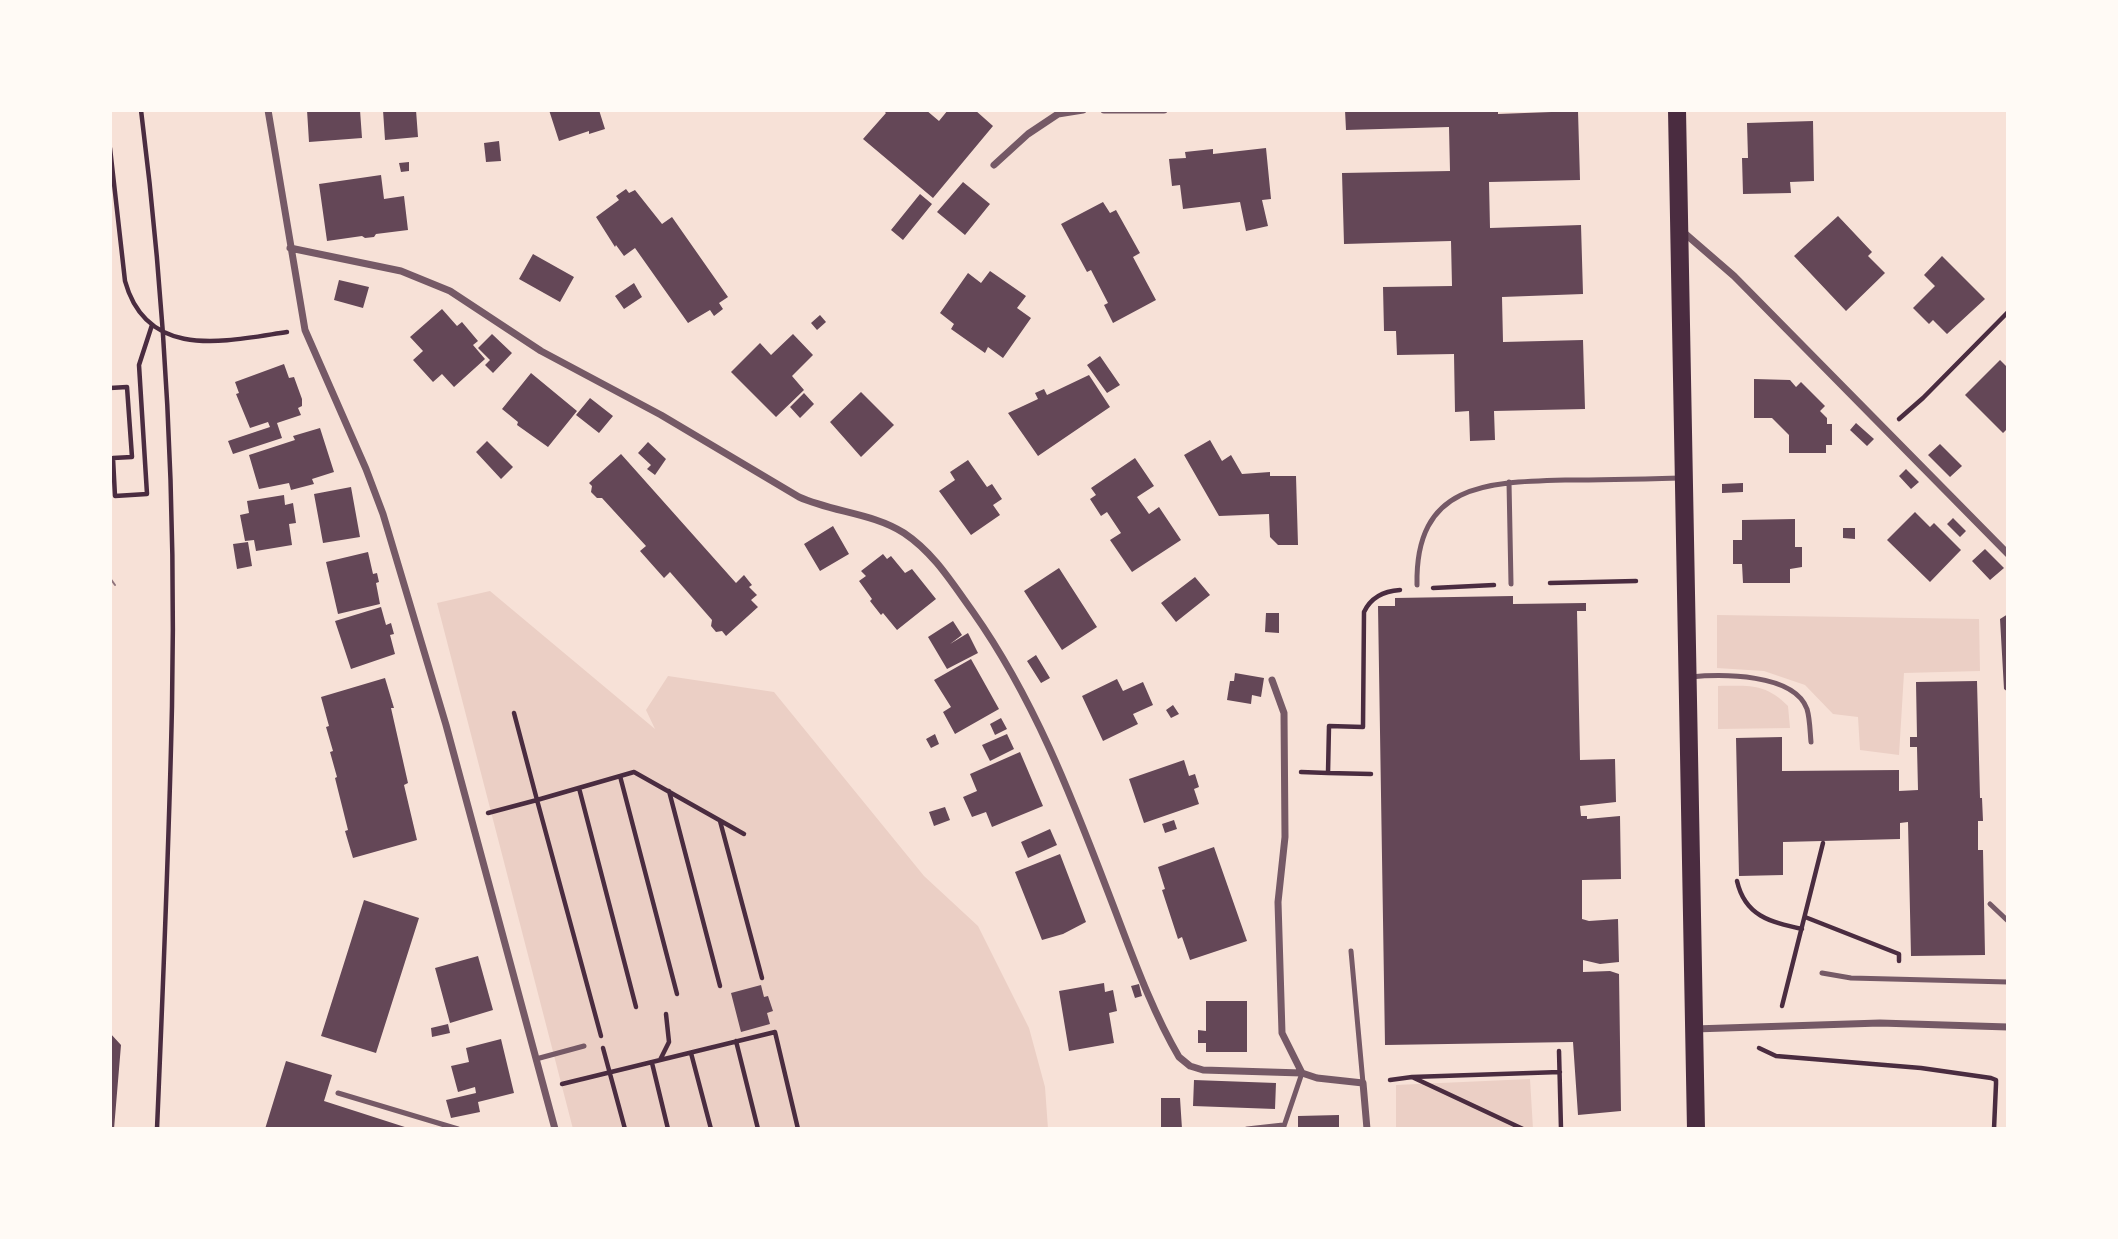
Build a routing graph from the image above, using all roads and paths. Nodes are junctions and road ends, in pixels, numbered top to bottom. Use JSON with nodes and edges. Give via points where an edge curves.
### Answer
{"nodes":[{"id":1,"x":141,"y":110,"type":"edge"},
{"id":2,"x":268,"y":110,"type":"edge"},
{"id":3,"x":1083,"y":110,"type":"edge"},
{"id":4,"x":1104,"y":110,"type":"edge"},
{"id":5,"x":1164,"y":110,"type":"edge"},
{"id":6,"x":1676,"y":110,"type":"edge"},
{"id":7,"x":110,"y":148,"type":"edge"},
{"id":8,"x":994,"y":165,"type":"dead end"},
{"id":9,"x":1678,"y":224,"type":"junction"},
{"id":10,"x":290,"y":248,"type":"junction"},
{"id":11,"x":2008,"y":312,"type":"edge"},
{"id":12,"x":152,"y":325,"type":"junction"},
{"id":13,"x":305,"y":330,"type":"junction"},
{"id":14,"x":110,"y":388,"type":"edge"},
{"id":15,"x":1897,"y":421,"type":"dead end"},
{"id":16,"x":1684,"y":478,"type":"junction"},
{"id":17,"x":1509,"y":482,"type":"junction"},
{"id":18,"x":2008,"y":555,"type":"edge"},
{"id":19,"x":1636,"y":581,"type":"dead end"},
{"id":20,"x":1549,"y":583,"type":"dead end"},
{"id":21,"x":1511,"y":584,"type":"joint"},
{"id":22,"x":1414,"y":587,"type":"joint"},
{"id":23,"x":1424,"y":589,"type":"dead end"},
{"id":24,"x":1687,"y":677,"type":"junction"},
{"id":25,"x":1272,"y":680,"type":"dead end"},
{"id":26,"x":514,"y":713,"type":"dead end"},
{"id":27,"x":1811,"y":742,"type":"dead end"},
{"id":28,"x":1371,"y":774,"type":"dead end"},
{"id":29,"x":620,"y":776,"type":"junction"},
{"id":30,"x":579,"y":788,"type":"junction"},
{"id":31,"x":669,"y":791,"type":"junction"},
{"id":32,"x":537,"y":800,"type":"junction"},
{"id":33,"x":471,"y":817,"type":"junction"},
{"id":34,"x":720,"y":820,"type":"junction"},
{"id":35,"x":744,"y":834,"type":"dead end"},
{"id":36,"x":1823,"y":843,"type":"dead end"},
{"id":37,"x":1737,"y":881,"type":"dead end"},
{"id":38,"x":1990,"y":904,"type":"dead end"},
{"id":39,"x":1805,"y":917,"type":"junction"},
{"id":40,"x":2008,"y":921,"type":"edge"},
{"id":41,"x":1802,"y":929,"type":"junction"},
{"id":42,"x":1350,"y":951,"type":"dead end"},
{"id":43,"x":1822,"y":973,"type":"dead end"},
{"id":44,"x":762,"y":978,"type":"dead end"},
{"id":45,"x":1901,"y":979,"type":"junction"},
{"id":46,"x":2008,"y":982,"type":"edge"},
{"id":47,"x":720,"y":986,"type":"dead end"},
{"id":48,"x":677,"y":994,"type":"dead end"},
{"id":49,"x":1782,"y":1006,"type":"dead end"},
{"id":50,"x":636,"y":1007,"type":"dead end"},
{"id":51,"x":666,"y":1014,"type":"dead end"},
{"id":52,"x":596,"y":1017,"type":"dead end"},
{"id":53,"x":2008,"y":1027,"type":"edge"},
{"id":54,"x":1693,"y":1028,"type":"junction"},
{"id":55,"x":736,"y":1041,"type":"junction"},
{"id":56,"x":584,"y":1046,"type":"dead end"},
{"id":57,"x":1758,"y":1048,"type":"dead end"},
{"id":58,"x":1559,"y":1051,"type":"dead end"},
{"id":59,"x":691,"y":1054,"type":"junction"},
{"id":60,"x":536,"y":1059,"type":"junction"},
{"id":61,"x":660,"y":1061,"type":"junction"},
{"id":62,"x":652,"y":1063,"type":"junction"},
{"id":63,"x":1560,"y":1072,"type":"junction"},
{"id":64,"x":609,"y":1073,"type":"junction"},
{"id":65,"x":1302,"y":1073,"type":"junction"},
{"id":66,"x":1412,"y":1077,"type":"junction"},
{"id":67,"x":1390,"y":1080,"type":"dead end"},
{"id":68,"x":1363,"y":1083,"type":"junction"},
{"id":69,"x":544,"y":1088,"type":"junction"},
{"id":70,"x":338,"y":1093,"type":"dead end"},
{"id":71,"x":1283,"y":1127,"type":"edge"},
{"id":72,"x":157,"y":1129,"type":"edge"},
{"id":73,"x":458,"y":1129,"type":"edge"},
{"id":74,"x":555,"y":1129,"type":"edge"},
{"id":75,"x":625,"y":1129,"type":"edge"},
{"id":76,"x":668,"y":1129,"type":"edge"},
{"id":77,"x":711,"y":1129,"type":"edge"},
{"id":78,"x":758,"y":1129,"type":"edge"},
{"id":79,"x":798,"y":1129,"type":"edge"},
{"id":80,"x":1247,"y":1129,"type":"edge"},
{"id":81,"x":1367,"y":1129,"type":"edge"},
{"id":82,"x":1523,"y":1129,"type":"edge"},
{"id":83,"x":1561,"y":1129,"type":"edge"},
{"id":84,"x":1696,"y":1129,"type":"edge"},
{"id":85,"x":1994,"y":1129,"type":"edge"}],
"edges":[{"from":1,"to":72,"type":"path","via":[[165,372],[172,603],[169,841]]},
{"from":2,"to":10,"type":"street"},
{"from":3,"to":8,"type":"street","via":[[1058,114]]},
{"from":4,"to":5,"type":"street"},
{"from":6,"to":9,"type":"main road"},
{"from":7,"to":12,"type":"path","via":[[125,281],[134,304]]},
{"from":9,"to":16,"type":"main road"},
{"from":9,"to":18,"type":"street"},
{"from":10,"to":13,"type":"street"},
{"from":10,"to":65,"type":"street","via":[[401,271],[450,291],[541,351],[799,497],[882,523],[920,545],[939,564],[1000,650],[1049,747],[1129,947],[1179,1057],[1203,1070]]},
{"from":11,"to":15,"type":"path"},
{"from":12,"to":13,"type":"path","via":[[187,341]]},
{"from":12,"to":14,"type":"path","via":[[139,365],[148,494],[116,496],[113,458],[132,457],[127,387]]},
{"from":13,"to":33,"type":"street","via":[[383,514]]},
{"from":16,"to":17,"type":"lane"},
{"from":16,"to":24,"type":"main road"},
{"from":17,"to":21,"type":"lane"},
{"from":17,"to":22,"type":"lane","via":[[1476,488],[1449,501],[1433,518],[1422,536]]},
{"from":19,"to":20,"type":"path"},
{"from":21,"to":23,"type":"path"},
{"from":22,"to":28,"type":"path","via":[[1390,591],[1367,605],[1363,727],[1329,726],[1328,773]]},
{"from":24,"to":27,"type":"lane","via":[[1716,675],[1776,683],[1807,707]]},
{"from":24,"to":54,"type":"main road"},
{"from":25,"to":65,"type":"street","via":[[1283,713],[1284,838],[1278,902],[1282,1033]]},
{"from":26,"to":32,"type":"path"},
{"from":29,"to":30,"type":"path"},
{"from":29,"to":31,"type":"path","via":[[634,772]]},
{"from":29,"to":48,"type":"path"},
{"from":30,"to":32,"type":"path"},
{"from":30,"to":50,"type":"path"},
{"from":31,"to":34,"type":"path"},
{"from":31,"to":47,"type":"path"},
{"from":32,"to":33,"type":"path"},
{"from":32,"to":52,"type":"path"},
{"from":33,"to":60,"type":"street"},
{"from":34,"to":35,"type":"path"},
{"from":34,"to":44,"type":"path"},
{"from":36,"to":39,"type":"path"},
{"from":37,"to":41,"type":"path","via":[[1748,907],[1777,923]]},
{"from":38,"to":40,"type":"lane"},
{"from":39,"to":41,"type":"path"},
{"from":39,"to":45,"type":"path","via":[[1899,954]]},
{"from":41,"to":49,"type":"path"},
{"from":42,"to":68,"type":"lane"},
{"from":43,"to":45,"type":"lane"},
{"from":45,"to":46,"type":"lane"},
{"from":51,"to":61,"type":"path","via":[[669,1042]]},
{"from":53,"to":54,"type":"street","via":[[1880,1023]]},
{"from":54,"to":84,"type":"main road"},
{"from":55,"to":59,"type":"path"},
{"from":55,"to":78,"type":"path"},
{"from":55,"to":79,"type":"path","via":[[775,1032]]},
{"from":56,"to":60,"type":"lane"},
{"from":57,"to":85,"type":"path","via":[[1776,1056],[1991,1078],[1997,1084]]},
{"from":58,"to":63,"type":"path"},
{"from":59,"to":61,"type":"path"},
{"from":59,"to":77,"type":"path"},
{"from":60,"to":69,"type":"street"},
{"from":61,"to":62,"type":"path"},
{"from":62,"to":64,"type":"path"},
{"from":62,"to":76,"type":"path"},
{"from":63,"to":66,"type":"path"},
{"from":63,"to":83,"type":"path"},
{"from":64,"to":69,"type":"path"},
{"from":64,"to":75,"type":"path"},
{"from":65,"to":68,"type":"street"},
{"from":65,"to":71,"type":"lane"},
{"from":66,"to":67,"type":"path"},
{"from":66,"to":82,"type":"path"},
{"from":68,"to":81,"type":"street"},
{"from":69,"to":74,"type":"street"},
{"from":70,"to":73,"type":"lane"},
{"from":71,"to":80,"type":"lane"}]}
